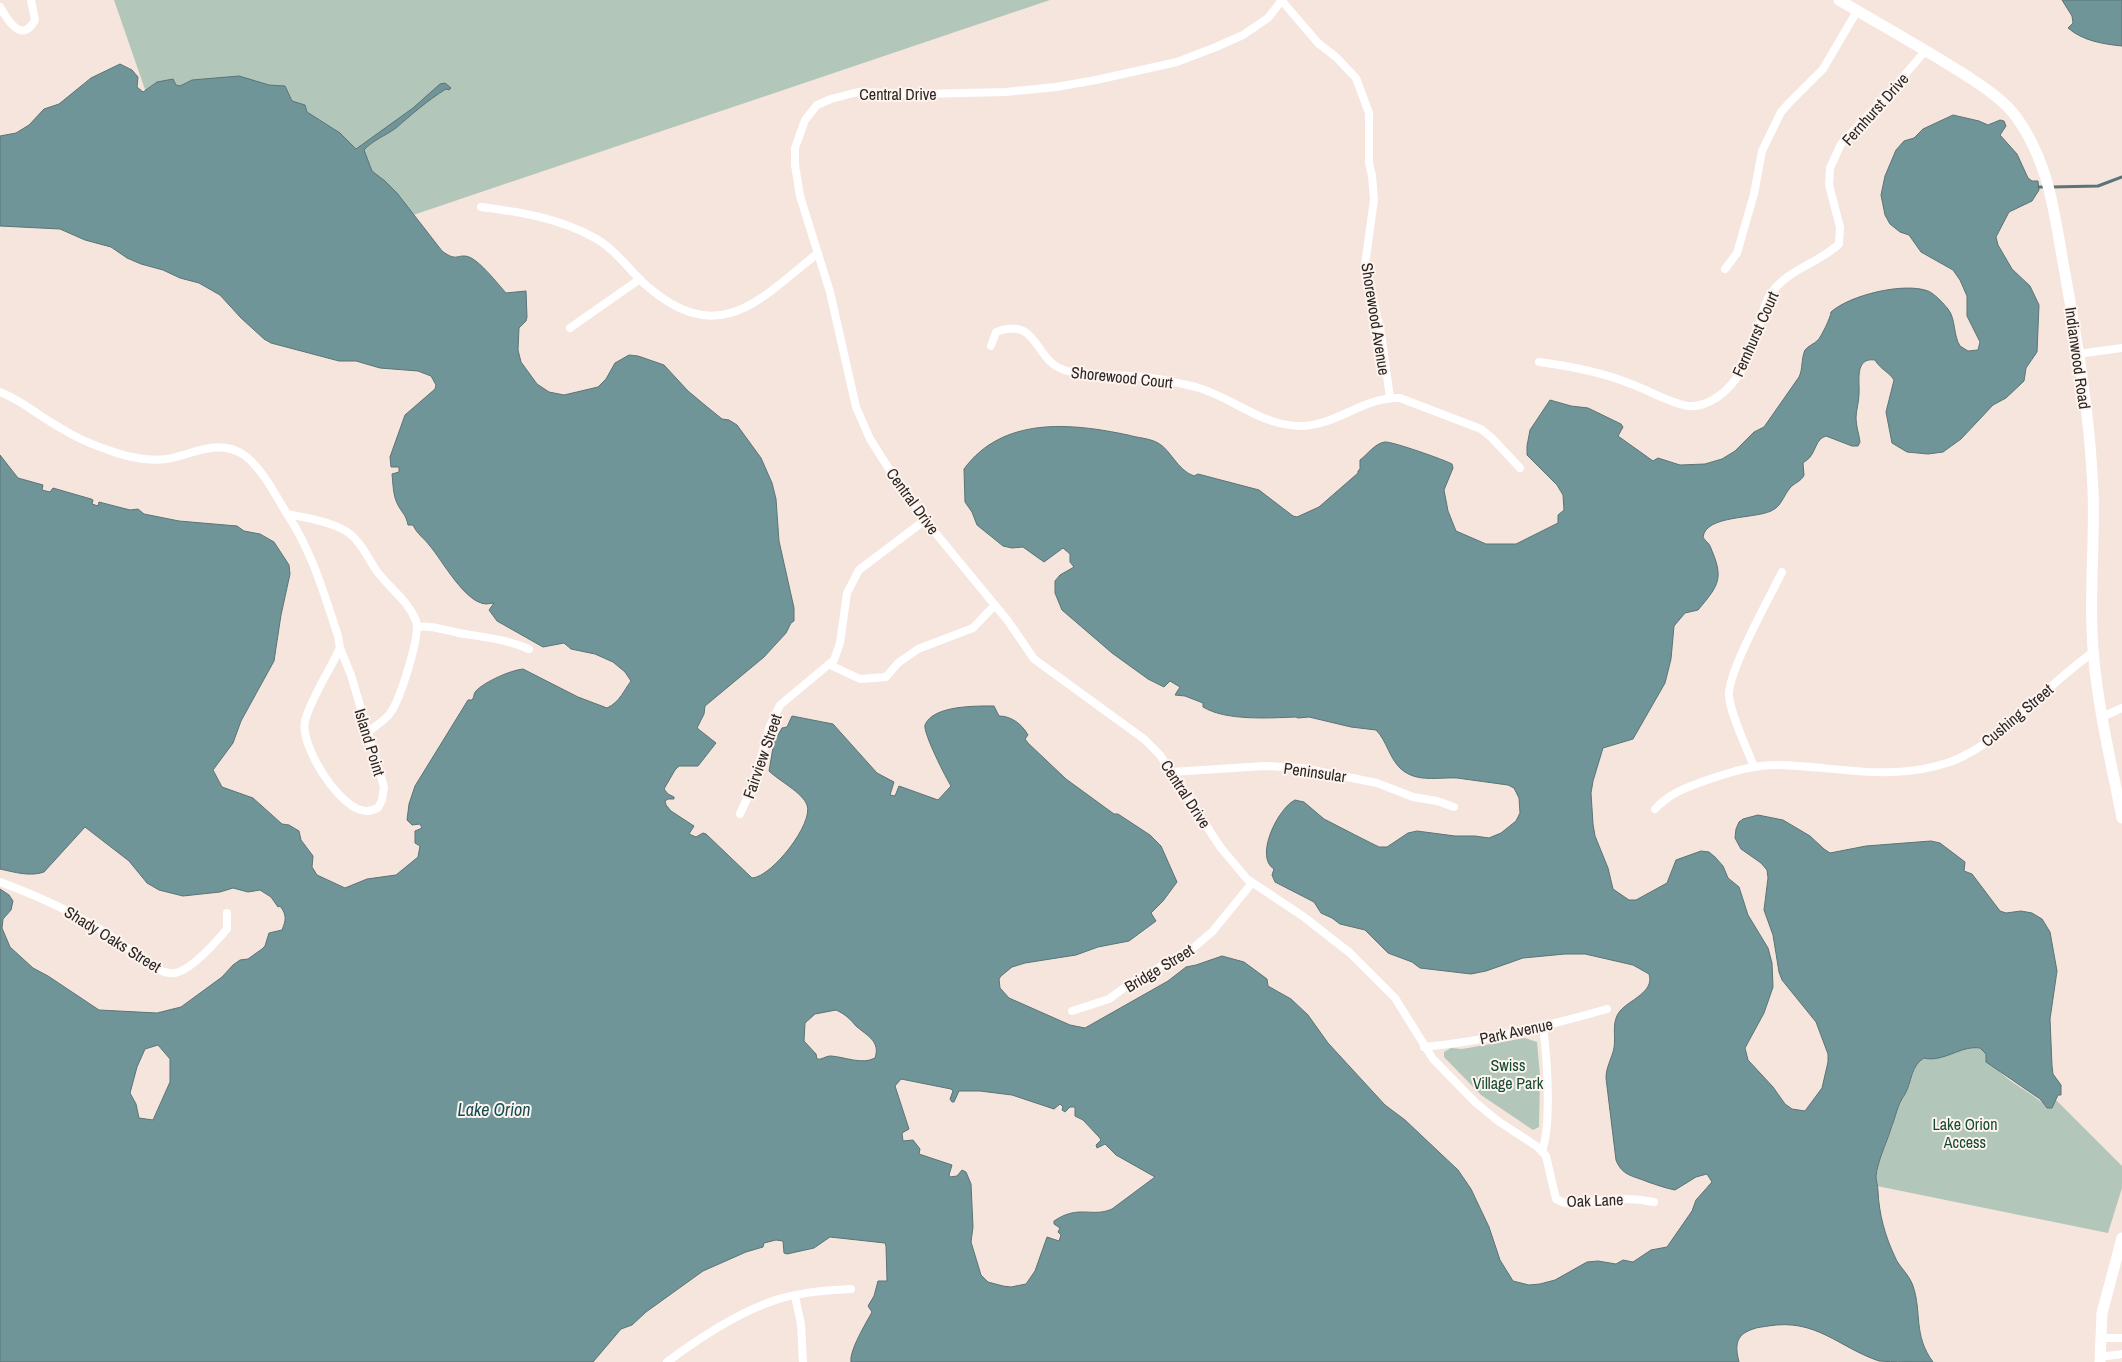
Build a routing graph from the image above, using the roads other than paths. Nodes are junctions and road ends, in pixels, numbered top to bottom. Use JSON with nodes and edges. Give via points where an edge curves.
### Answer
{"nodes":[{"id":1,"x":31,"y":0,"type":"edge"},
{"id":2,"x":1282,"y":0,"type":"edge"},
{"id":3,"x":1838,"y":0,"type":"edge"},
{"id":4,"x":0,"y":7,"type":"edge"},
{"id":5,"x":1857,"y":11,"type":"junction"},
{"id":6,"x":1925,"y":51,"type":"junction"},
{"id":7,"x":481,"y":207,"type":"dead end"},
{"id":8,"x":818,"y":253,"type":"junction"},
{"id":9,"x":1828,"y":254,"type":"joint"},
{"id":10,"x":1725,"y":269,"type":"dead end"},
{"id":11,"x":640,"y":279,"type":"junction"},
{"id":12,"x":570,"y":328,"type":"dead end"},
{"id":13,"x":991,"y":346,"type":"dead end"},
{"id":14,"x":2122,"y":348,"type":"edge"},
{"id":15,"x":2078,"y":354,"type":"junction"},
{"id":16,"x":1539,"y":362,"type":"dead end"},
{"id":17,"x":0,"y":392,"type":"edge"},
{"id":18,"x":1390,"y":398,"type":"junction"},
{"id":19,"x":1520,"y":468,"type":"dead end"},
{"id":20,"x":287,"y":514,"type":"junction"},
{"id":21,"x":925,"y":520,"type":"junction"},
{"id":22,"x":1782,"y":572,"type":"dead end"},
{"id":23,"x":995,"y":605,"type":"junction"},
{"id":24,"x":417,"y":627,"type":"junction"},
{"id":25,"x":340,"y":648,"type":"junction"},
{"id":26,"x":529,"y":649,"type":"dead end"},
{"id":27,"x":2093,"y":652,"type":"junction"},
{"id":28,"x":830,"y":665,"type":"junction"},
{"id":29,"x":2122,"y":708,"type":"edge"},
{"id":30,"x":2102,"y":717,"type":"junction"},
{"id":31,"x":368,"y":732,"type":"junction"},
{"id":32,"x":1754,"y":767,"type":"junction"},
{"id":33,"x":1171,"y":772,"type":"junction"},
{"id":34,"x":1454,"y":807,"type":"dead end"},
{"id":35,"x":1656,"y":809,"type":"dead end"},
{"id":36,"x":740,"y":814,"type":"dead end"},
{"id":37,"x":2122,"y":818,"type":"edge"},
{"id":38,"x":0,"y":882,"type":"edge"},
{"id":39,"x":1252,"y":882,"type":"junction"},
{"id":40,"x":227,"y":913,"type":"dead end"},
{"id":41,"x":1607,"y":1009,"type":"dead end"},
{"id":42,"x":1072,"y":1011,"type":"dead end"},
{"id":43,"x":1543,"y":1026,"type":"junction"},
{"id":44,"x":1424,"y":1047,"type":"junction"},
{"id":45,"x":1542,"y":1151,"type":"junction"},
{"id":46,"x":1654,"y":1202,"type":"dead end"},
{"id":47,"x":2122,"y":1238,"type":"edge"},
{"id":48,"x":850,"y":1289,"type":"dead end"},
{"id":49,"x":795,"y":1296,"type":"junction"},
{"id":50,"x":2101,"y":1338,"type":"junction"},
{"id":51,"x":2122,"y":1338,"type":"edge"},
{"id":52,"x":2122,"y":1354,"type":"edge"},
{"id":53,"x":2100,"y":1360,"type":"edge"},
{"id":54,"x":667,"y":1362,"type":"edge"},
{"id":55,"x":803,"y":1362,"type":"edge"}],
"edges":[{"from":1,"to":4,"type":"street","via":[[35,20],[21,30],[12,26]]},
{"from":2,"to":8,"type":"street","name":"Central Drive","via":[[1268,18],[1243,35],[1177,62],[1056,87],[959,94],[858,92],[817,104],[805,120],[795,148],[795,164],[800,196]]},
{"from":2,"to":18,"type":"street","name":"Shorewood Avenue","via":[[1318,42],[1356,78],[1369,113],[1368,163],[1374,199],[1365,265],[1381,333]]},
{"from":3,"to":5,"type":"street","name":"Indianwood Road"},
{"from":5,"to":6,"type":"street","name":"Indianwood Road"},
{"from":5,"to":10,"type":"street","via":[[1823,69],[1781,112],[1762,151],[1737,253]]},
{"from":6,"to":9,"type":"street","name":"Fernhurst Drive","via":[[1841,144],[1830,168],[1829,185],[1840,227],[1839,244]]},
{"from":6,"to":15,"type":"street","name":"Indianwood Road","via":[[2003,103],[2032,143],[2046,173]]},
{"from":7,"to":11,"type":"street","via":[[562,222],[596,239]]},
{"from":8,"to":11,"type":"street","via":[[761,299],[739,311],[718,317],[698,316],[673,305]]},
{"from":8,"to":21,"type":"street","name":"Central Drive","via":[[856,407],[870,439]]},
{"from":9,"to":16,"type":"street","name":"Fernhurst Court","via":[[1808,263],[1771,293],[1755,342],[1740,374],[1724,393],[1707,404],[1691,406],[1671,402],[1610,376]]},
{"from":11,"to":12,"type":"street"},
{"from":13,"to":18,"type":"street","name":"Shorewood Court","via":[[996,332],[1018,328],[1029,333],[1056,368],[1097,376],[1144,377],[1199,388],[1269,421],[1286,425],[1326,422]]},
{"from":14,"to":15,"type":"street"},
{"from":15,"to":27,"type":"street","name":"Indianwood Road","via":[[2094,490]]},
{"from":17,"to":20,"type":"street","name":"Island Point","via":[[86,442],[117,453],[144,459],[167,459],[200,449],[225,449],[241,454],[256,467]]},
{"from":18,"to":19,"type":"street","name":"Shorewood Avenue","via":[[1400,398],[1481,429]]},
{"from":20,"to":24,"type":"street","via":[[322,521],[353,536],[377,571],[407,605]]},
{"from":20,"to":25,"type":"street","name":"Island Point","via":[[310,556]]},
{"from":21,"to":23,"type":"street","name":"Central Drive"},
{"from":21,"to":28,"type":"street","name":"Fairview Street","via":[[859,570],[846,593],[840,643]]},
{"from":22,"to":32,"type":"street","via":[[1739,660],[1729,693]]},
{"from":23,"to":28,"type":"street","via":[[972,628],[918,649],[898,663],[886,677],[860,679]]},
{"from":23,"to":33,"type":"street","name":"Central Drive","via":[[1034,660],[1144,738]]},
{"from":24,"to":26,"type":"street","via":[[429,625],[488,636]]},
{"from":24,"to":31,"type":"street","via":[[398,698],[390,714]]},
{"from":25,"to":31,"type":"street","name":"Island Point"},
{"from":25,"to":31,"type":"street","name":"Island Point","via":[[304,722],[304,737],[339,796],[366,812],[378,808],[384,787]]},
{"from":27,"to":30,"type":"street","name":"Indianwood Road"},
{"from":27,"to":32,"type":"street","name":"Cushing Street","via":[[1986,744],[1951,761],[1879,773],[1780,765]]},
{"from":28,"to":36,"type":"street","name":"Fairview Street","via":[[780,705]]},
{"from":29,"to":30,"type":"street"},
{"from":30,"to":37,"type":"street","name":"Indianwood Road"},
{"from":32,"to":35,"type":"street","name":"Cushing Street","via":[[1672,793]]},
{"from":33,"to":34,"type":"street","name":"Peninsular","via":[[1265,766],[1302,768],[1377,783],[1413,797]]},
{"from":33,"to":39,"type":"street","name":"Central Drive","via":[[1221,848]]},
{"from":38,"to":40,"type":"street","name":"Shady Oaks Street","via":[[77,914],[146,962],[174,974],[190,966],[228,930]]},
{"from":39,"to":42,"type":"street","name":"Bridge Street","via":[[1212,932],[1192,949],[1128,985],[1109,1000]]},
{"from":39,"to":44,"type":"street","name":"Central Drive","via":[[1304,917],[1361,964],[1395,998]]},
{"from":41,"to":43,"type":"street","name":"Park Avenue"},
{"from":43,"to":44,"type":"street","name":"Park Avenue","via":[[1490,1038]]},
{"from":43,"to":45,"type":"street","via":[[1547,1131]]},
{"from":44,"to":45,"type":"street","name":"Central Drive","via":[[1475,1102]]},
{"from":45,"to":46,"type":"street","name":"Oak Lane","via":[[1556,1199],[1564,1204],[1634,1198]]},
{"from":47,"to":50,"type":"street","via":[[2102,1313]]},
{"from":48,"to":49,"type":"street"},
{"from":49,"to":54,"type":"street","via":[[771,1301],[750,1311],[698,1340]]},
{"from":49,"to":55,"type":"street","via":[[801,1324]]},
{"from":50,"to":51,"type":"street"},
{"from":50,"to":53,"type":"street"},
{"from":52,"to":53,"type":"street"}]}
